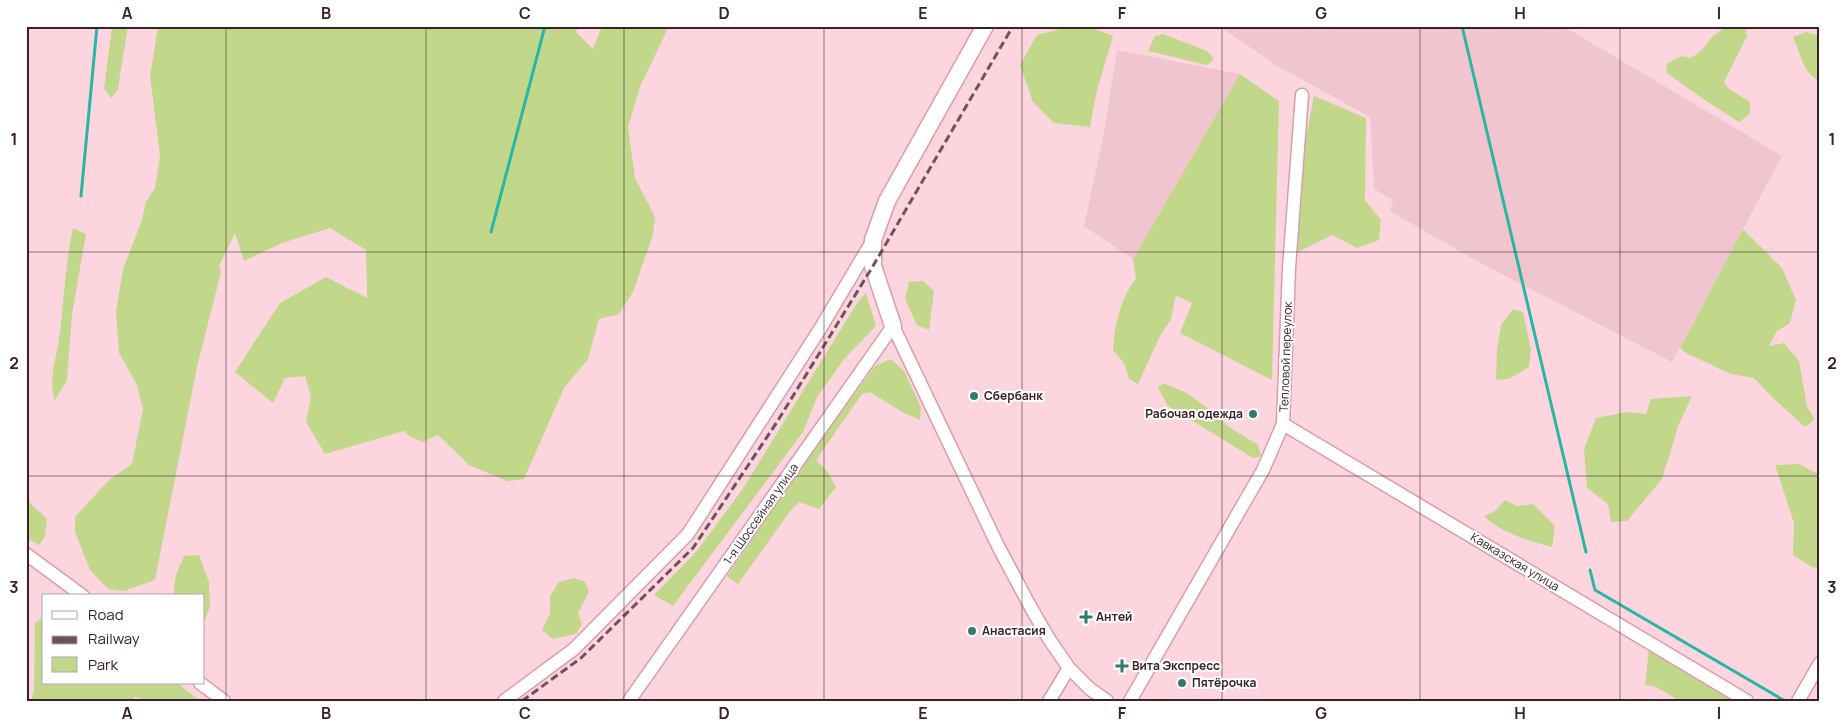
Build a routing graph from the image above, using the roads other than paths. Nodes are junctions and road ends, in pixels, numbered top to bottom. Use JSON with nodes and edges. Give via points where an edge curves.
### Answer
{"nodes":[{"id":1,"x":985,"y":26,"type":"edge"},
{"id":2,"x":1302,"y":95,"type":"dead end"},
{"id":3,"x":873,"y":240,"type":"junction"},
{"id":4,"x":893,"y":326,"type":"junction"},
{"id":5,"x":1283,"y":424,"type":"junction"},
{"id":6,"x":26,"y":554,"type":"edge"},
{"id":7,"x":80,"y":594,"type":"edge"},
{"id":8,"x":1820,"y":663,"type":"edge"},
{"id":9,"x":1069,"y":668,"type":"junction"},
{"id":10,"x":201,"y":684,"type":"edge"},
{"id":11,"x":1799,"y":698,"type":"edge"},
{"id":12,"x":224,"y":701,"type":"edge"},
{"id":13,"x":504,"y":701,"type":"edge"},
{"id":14,"x":629,"y":701,"type":"edge"},
{"id":15,"x":1049,"y":701,"type":"edge"},
{"id":16,"x":1107,"y":701,"type":"edge"},
{"id":17,"x":1130,"y":701,"type":"edge"},
{"id":18,"x":1747,"y":701,"type":"edge"}],
"edges":[{"from":1,"to":3,"type":"main road","via":[[887,201]]},
{"from":2,"to":5,"type":"street","name":"Тепловой переулок","via":[[1289,268]]},
{"from":3,"to":4,"type":"main road","via":[[872,266]]},
{"from":3,"to":13,"type":"street","via":[[820,329],[688,534],[574,649]]},
{"from":4,"to":9,"type":"street","via":[[998,546]]},
{"from":4,"to":14,"type":"street","name":"1-я Шоссейная улица"},
{"from":5,"to":17,"type":"street","name":"Тепловой переулок","via":[[1263,470]]},
{"from":5,"to":18,"type":"street","name":"Кавказская улица"},
{"from":6,"to":7,"type":"street"},
{"from":8,"to":11,"type":"street"},
{"from":9,"to":15,"type":"street"},
{"from":9,"to":16,"type":"street"},
{"from":10,"to":12,"type":"street"}]}
